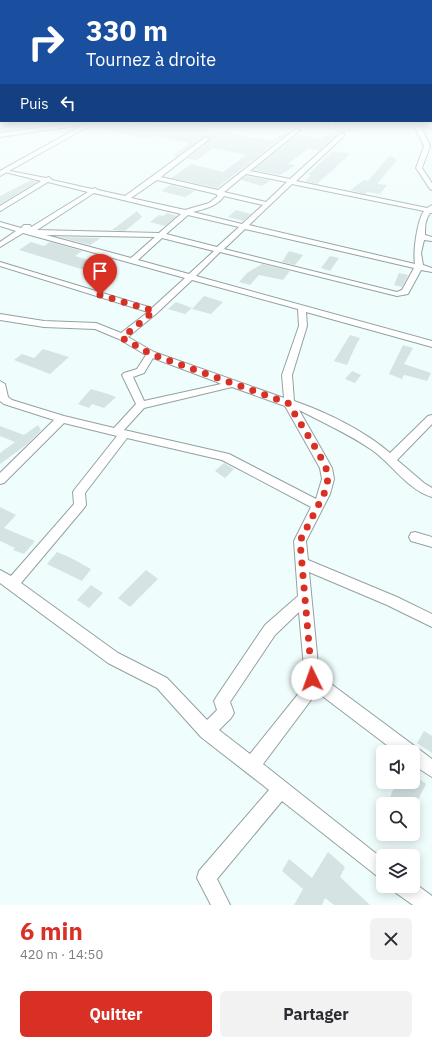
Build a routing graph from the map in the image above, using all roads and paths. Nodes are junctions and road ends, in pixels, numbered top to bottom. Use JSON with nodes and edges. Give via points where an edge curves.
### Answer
{"nodes":[{"id":1,"x":21,"y":162,"type":"edge"},
{"id":2,"x":176,"y":162,"type":"edge"},
{"id":3,"x":258,"y":162,"type":"edge"},
{"id":4,"x":313,"y":162,"type":"edge"},
{"id":5,"x":420,"y":162,"type":"edge"},
{"id":6,"x":4,"y":172,"type":"edge"},
{"id":7,"x":246,"y":172,"type":"junction"},
{"id":8,"x":156,"y":178,"type":"junction"},
{"id":9,"x":49,"y":179,"type":"junction"},
{"id":10,"x":292,"y":182,"type":"junction"},
{"id":11,"x":432,"y":188,"type":"edge"},
{"id":12,"x":95,"y":190,"type":"junction"},
{"id":13,"x":219,"y":193,"type":"junction"},
{"id":14,"x":127,"y":198,"type":"junction"},
{"id":15,"x":268,"y":204,"type":"junction"},
{"id":16,"x":0,"y":209,"type":"edge"},
{"id":17,"x":431,"y":209,"type":"edge"},
{"id":18,"x":187,"y":212,"type":"junction"},
{"id":19,"x":0,"y":224,"type":"edge"},
{"id":20,"x":245,"y":226,"type":"junction"},
{"id":21,"x":26,"y":231,"type":"junction"},
{"id":22,"x":160,"y":235,"type":"junction"},
{"id":23,"x":421,"y":237,"type":"junction"},
{"id":24,"x":432,"y":239,"type":"edge"},
{"id":25,"x":0,"y":245,"type":"edge"},
{"id":26,"x":220,"y":250,"type":"junction"},
{"id":27,"x":133,"y":260,"type":"junction"},
{"id":28,"x":0,"y":264,"type":"edge"},
{"id":29,"x":418,"y":267,"type":"junction"},
{"id":30,"x":432,"y":270,"type":"edge"},
{"id":31,"x":192,"y":276,"type":"junction"},
{"id":32,"x":302,"y":308,"type":"junction"},
{"id":33,"x":154,"y":311,"type":"junction"},
{"id":34,"x":0,"y":317,"type":"edge"},
{"id":35,"x":122,"y":338,"type":"junction"},
{"id":36,"x":432,"y":344,"type":"edge"},
{"id":37,"x":151,"y":354,"type":"junction"},
{"id":38,"x":0,"y":384,"type":"edge"},
{"id":39,"x":233,"y":384,"type":"junction"},
{"id":40,"x":288,"y":403,"type":"junction"},
{"id":41,"x":141,"y":405,"type":"junction"},
{"id":42,"x":432,"y":418,"type":"edge"},
{"id":43,"x":62,"y":419,"type":"junction"},
{"id":44,"x":121,"y":432,"type":"junction"},
{"id":45,"x":391,"y":459,"type":"junction"},
{"id":46,"x":0,"y":480,"type":"edge"},
{"id":47,"x":432,"y":493,"type":"edge"},
{"id":48,"x":318,"y":505,"type":"junction"},
{"id":49,"x":415,"y":537,"type":"dead end"},
{"id":50,"x":432,"y":542,"type":"edge"},
{"id":51,"x":301,"y":563,"type":"junction"},
{"id":52,"x":6,"y":580,"type":"edge"},
{"id":53,"x":305,"y":598,"type":"junction"},
{"id":54,"x":432,"y":621,"type":"edge"},
{"id":55,"x":312,"y":679,"type":"junction"},
{"id":56,"x":207,"y":731,"type":"junction"},
{"id":57,"x":400,"y":745,"type":"edge"},
{"id":58,"x":420,"y":760,"type":"edge"},
{"id":59,"x":251,"y":766,"type":"junction"},
{"id":60,"x":432,"y":769,"type":"edge"},
{"id":61,"x":280,"y":790,"type":"junction"},
{"id":62,"x":376,"y":865,"type":"edge"},
{"id":63,"x":412,"y":893,"type":"edge"},
{"id":64,"x":221,"y":905,"type":"edge"},
{"id":65,"x":428,"y":905,"type":"edge"}],
"edges":[{"from":1,"to":6,"type":"main road"},
{"from":2,"to":8,"type":"street"},
{"from":3,"to":7,"type":"street"},
{"from":4,"to":10,"type":"street"},
{"from":5,"to":11,"type":"street","via":[[419,168]]},
{"from":6,"to":9,"type":"street"},
{"from":7,"to":10,"type":"street"},
{"from":7,"to":13,"type":"street"},
{"from":8,"to":13,"type":"street"},
{"from":8,"to":14,"type":"street"},
{"from":9,"to":12,"type":"street"},
{"from":9,"to":16,"type":"street"},
{"from":10,"to":15,"type":"street"},
{"from":10,"to":17,"type":"street"},
{"from":12,"to":14,"type":"street"},
{"from":12,"to":21,"type":"street"},
{"from":13,"to":15,"type":"street"},
{"from":13,"to":18,"type":"street","via":[[221,196],[215,202]]},
{"from":14,"to":18,"type":"street"},
{"from":15,"to":20,"type":"street"},
{"from":17,"to":23,"type":"street","via":[[421,221]]},
{"from":18,"to":20,"type":"street"},
{"from":18,"to":22,"type":"street"},
{"from":19,"to":21,"type":"street"},
{"from":20,"to":26,"type":"street"},
{"from":20,"to":29,"type":"street"},
{"from":21,"to":22,"type":"street"},
{"from":21,"to":25,"type":"street"},
{"from":21,"to":27,"type":"street"},
{"from":22,"to":26,"type":"street"},
{"from":22,"to":27,"type":"street"},
{"from":23,"to":24,"type":"street"},
{"from":23,"to":29,"type":"street","via":[[417,253]]},
{"from":26,"to":29,"type":"street","via":[[397,294],[405,292]]},
{"from":26,"to":31,"type":"street"},
{"from":27,"to":31,"type":"street"},
{"from":28,"to":33,"type":"street"},
{"from":29,"to":30,"type":"street"},
{"from":31,"to":32,"type":"street"},
{"from":31,"to":33,"type":"street"},
{"from":32,"to":36,"type":"street"},
{"from":32,"to":40,"type":"street","via":[[303,326],[287,375]]},
{"from":33,"to":35,"type":"street"},
{"from":34,"to":35,"type":"street","via":[[44,324],[96,326]]},
{"from":35,"to":37,"type":"street"},
{"from":37,"to":39,"type":"street"},
{"from":37,"to":41,"type":"street","via":[[141,371],[127,375]]},
{"from":38,"to":43,"type":"street","via":[[3,398],[8,402]]},
{"from":39,"to":40,"type":"street"},
{"from":39,"to":41,"type":"street"},
{"from":40,"to":45,"type":"street","via":[[348,430]]},
{"from":40,"to":48,"type":"street","via":[[326,468],[328,479]]},
{"from":41,"to":44,"type":"street"},
{"from":42,"to":45,"type":"street"},
{"from":43,"to":44,"type":"street"},
{"from":43,"to":46,"type":"street"},
{"from":44,"to":48,"type":"street","via":[[225,457]]},
{"from":44,"to":52,"type":"street","via":[[79,492],[80,505]]},
{"from":45,"to":47,"type":"street","via":[[420,486]]},
{"from":48,"to":51,"type":"street","via":[[300,541]]},
{"from":49,"to":50,"type":"street"},
{"from":51,"to":53,"type":"street"},
{"from":51,"to":54,"type":"street","via":[[392,601]]},
{"from":52,"to":56,"type":"street","via":[[113,658],[162,683]]},
{"from":53,"to":55,"type":"street"},
{"from":53,"to":56,"type":"street","via":[[270,630],[222,701],[226,713]]},
{"from":55,"to":57,"type":"street"},
{"from":55,"to":59,"type":"street","via":[[310,691]]},
{"from":56,"to":59,"type":"street"},
{"from":58,"to":60,"type":"street"},
{"from":59,"to":61,"type":"street"},
{"from":61,"to":62,"type":"street"},
{"from":61,"to":64,"type":"street","via":[[206,878]]},
{"from":63,"to":65,"type":"street"}]}
